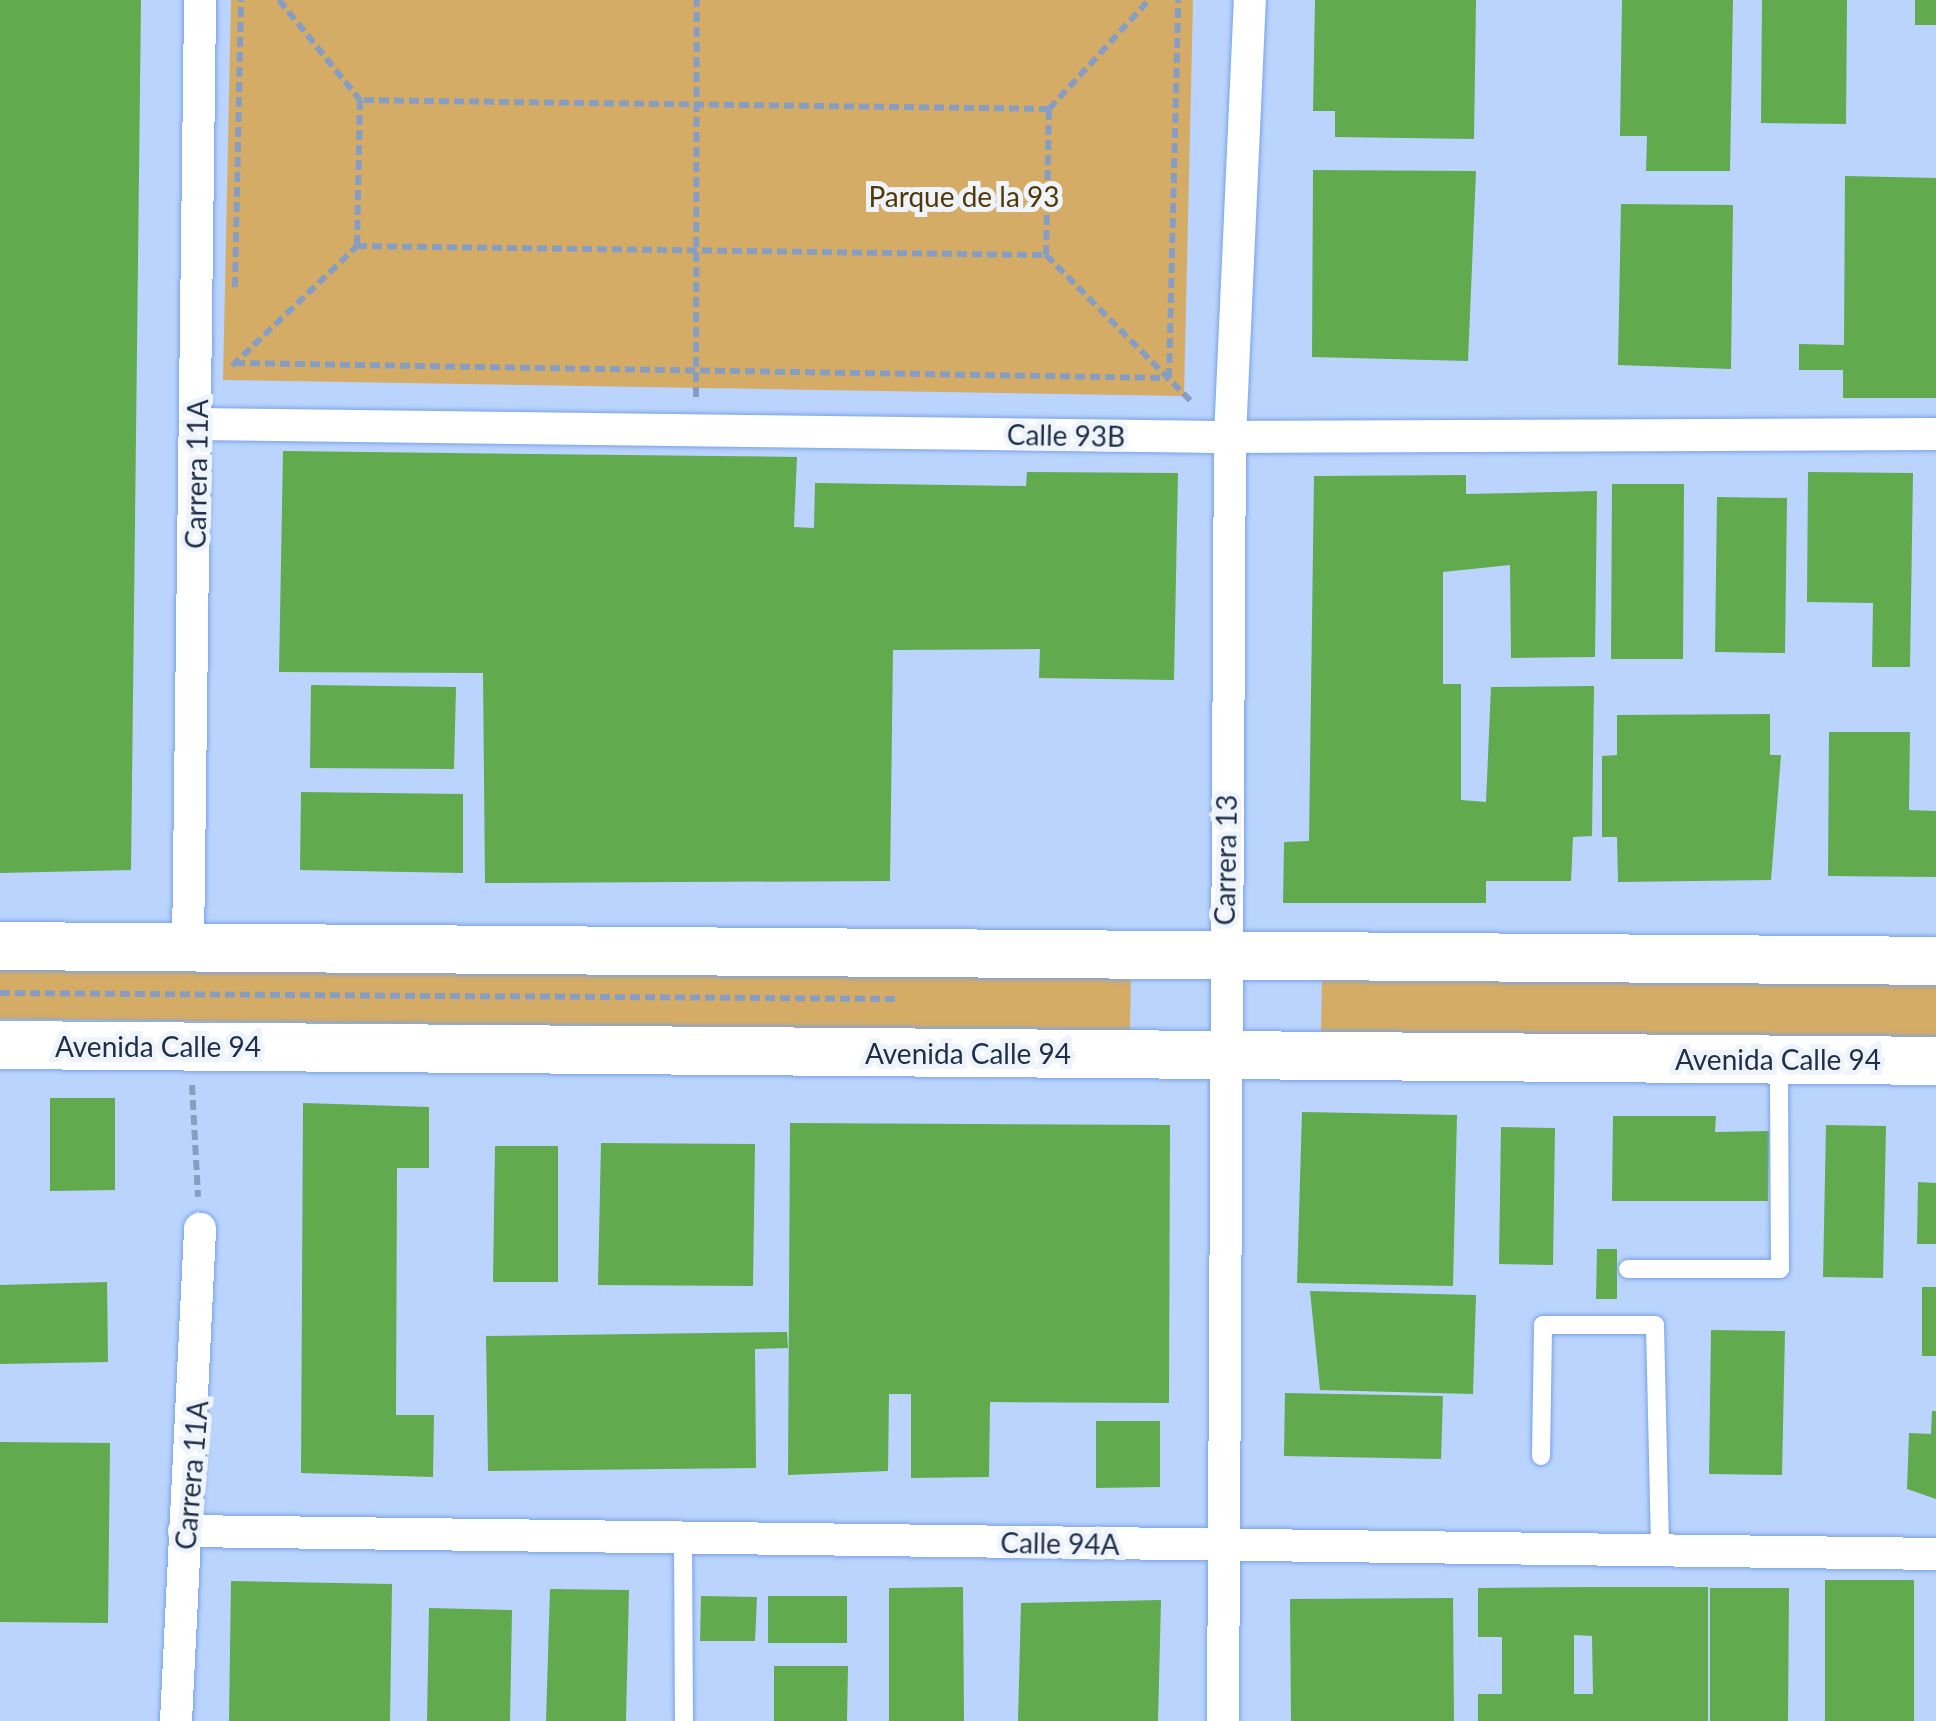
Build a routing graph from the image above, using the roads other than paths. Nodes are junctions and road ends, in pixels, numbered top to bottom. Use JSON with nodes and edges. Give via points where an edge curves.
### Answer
{"nodes":[{"id":1,"x":200,"y":0,"type":"edge"},
{"id":2,"x":1250,"y":0,"type":"edge"},
{"id":3,"x":196,"y":424,"type":"junction"},
{"id":4,"x":1936,"y":434,"type":"edge"},
{"id":5,"x":1230,"y":437,"type":"junction"},
{"id":6,"x":0,"y":946,"type":"edge"},
{"id":7,"x":188,"y":948,"type":"junction"},
{"id":8,"x":1224,"y":955,"type":"junction"},
{"id":9,"x":1936,"y":961,"type":"edge"},
{"id":10,"x":0,"y":1045,"type":"edge"},
{"id":11,"x":1223,"y":1055,"type":"junction"},
{"id":12,"x":1779,"y":1060,"type":"junction"},
{"id":13,"x":1936,"y":1061,"type":"edge"},
{"id":14,"x":200,"y":1229,"type":"dead end"},
{"id":15,"x":1628,"y":1270,"type":"dead end"},
{"id":16,"x":1542,"y":1456,"type":"dead end"},
{"id":17,"x":184,"y":1531,"type":"junction"},
{"id":18,"x":683,"y":1538,"type":"junction"},
{"id":19,"x":1222,"y":1545,"type":"junction"},
{"id":20,"x":1660,"y":1550,"type":"junction"},
{"id":21,"x":1936,"y":1554,"type":"edge"},
{"id":22,"x":176,"y":1721,"type":"edge"},
{"id":23,"x":684,"y":1721,"type":"edge"},
{"id":24,"x":1223,"y":1721,"type":"edge"}],
"edges":[{"from":1,"to":3,"type":"street","name":"Carrera 11A"},
{"from":2,"to":5,"type":"street","name":"Carrera 13"},
{"from":3,"to":5,"type":"street","name":"Calle 93B"},
{"from":3,"to":7,"type":"street","name":"Carrera 11A"},
{"from":4,"to":5,"type":"street","name":"Calle 93B"},
{"from":5,"to":8,"type":"street","name":"Carrera 13"},
{"from":6,"to":7,"type":"main road"},
{"from":7,"to":8,"type":"main road"},
{"from":8,"to":9,"type":"main road"},
{"from":8,"to":11,"type":"street","name":"Carrera 13"},
{"from":10,"to":11,"type":"main road","name":"Avenida Calle 94"},
{"from":11,"to":12,"type":"main road","name":"Avenida Calle 94"},
{"from":11,"to":19,"type":"street","name":"Carrera 13"},
{"from":12,"to":13,"type":"main road","name":"Avenida Calle 94"},
{"from":12,"to":15,"type":"lane","via":[[1780,1269]]},
{"from":14,"to":17,"type":"street","name":"Carrera 11A","via":[[199,1385]]},
{"from":16,"to":20,"type":"lane","via":[[1542,1325],[1656,1326]]},
{"from":17,"to":18,"type":"street","name":"Calle 94A"},
{"from":17,"to":22,"type":"street","name":"Carrera 11A"},
{"from":18,"to":19,"type":"street","name":"Calle 94A"},
{"from":18,"to":23,"type":"lane"},
{"from":19,"to":20,"type":"street","name":"Calle 94A"},
{"from":19,"to":24,"type":"street","name":"Carrera 13"},
{"from":20,"to":21,"type":"street","name":"Calle 94A"}]}
